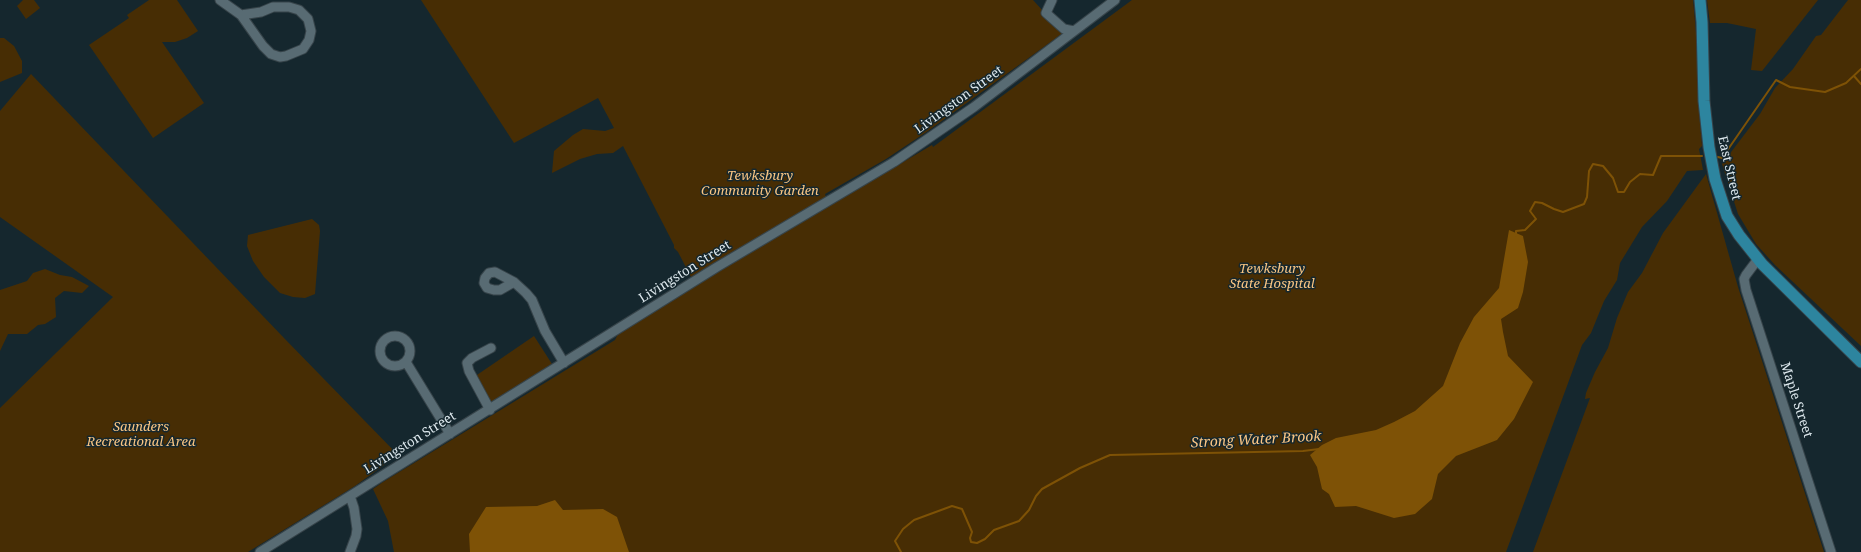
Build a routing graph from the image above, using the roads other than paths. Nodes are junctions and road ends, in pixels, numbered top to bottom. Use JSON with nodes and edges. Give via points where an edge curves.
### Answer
{"nodes":[{"id":1,"x":220,"y":0,"type":"edge"},
{"id":2,"x":1052,"y":0,"type":"edge"},
{"id":3,"x":1115,"y":0,"type":"edge"},
{"id":4,"x":1700,"y":0,"type":"edge"},
{"id":5,"x":241,"y":15,"type":"junction"},
{"id":6,"x":1074,"y":31,"type":"junction"},
{"id":7,"x":1758,"y":259,"type":"junction"},
{"id":8,"x":514,"y":282,"type":"dead end"},
{"id":9,"x":491,"y":348,"type":"dead end"},
{"id":10,"x":406,"y":362,"type":"dead end"},
{"id":11,"x":1861,"y":362,"type":"edge"},
{"id":12,"x":564,"y":363,"type":"junction"},
{"id":13,"x":490,"y":410,"type":"junction"},
{"id":14,"x":450,"y":434,"type":"junction"},
{"id":15,"x":350,"y":496,"type":"junction"},
{"id":16,"x":260,"y":552,"type":"edge"},
{"id":17,"x":350,"y":552,"type":"edge"},
{"id":18,"x":1831,"y":552,"type":"edge"}],
"edges":[{"from":1,"to":5,"type":"street"},
{"from":2,"to":6,"type":"street","via":[[1046,13],[1064,29]]},
{"from":3,"to":6,"type":"street","name":"Livingston Street"},
{"from":4,"to":7,"type":"main road","name":"East Street","via":[[1704,101],[1715,179],[1727,216]]},
{"from":5,"to":5,"type":"street","via":[[271,54],[286,56],[303,49],[309,40],[311,31],[308,19],[299,10],[273,7]]},
{"from":6,"to":12,"type":"street","name":"Livingston Street","via":[[906,155],[761,240]]},
{"from":7,"to":11,"type":"main road","name":"East Street"},
{"from":7,"to":18,"type":"street","name":"Maple Street","via":[[1744,279],[1746,290]]},
{"from":8,"to":12,"type":"street","via":[[532,300],[545,331]]},
{"from":9,"to":13,"type":"street","via":[[467,363]]},
{"from":10,"to":14,"type":"street"},
{"from":12,"to":13,"type":"street","name":"Livingston Street"},
{"from":13,"to":14,"type":"street","name":"Livingston Street"},
{"from":14,"to":15,"type":"street","name":"Livingston Street"},
{"from":15,"to":16,"type":"street","name":"Livingston Street"},
{"from":15,"to":17,"type":"street","via":[[357,529]]}]}
